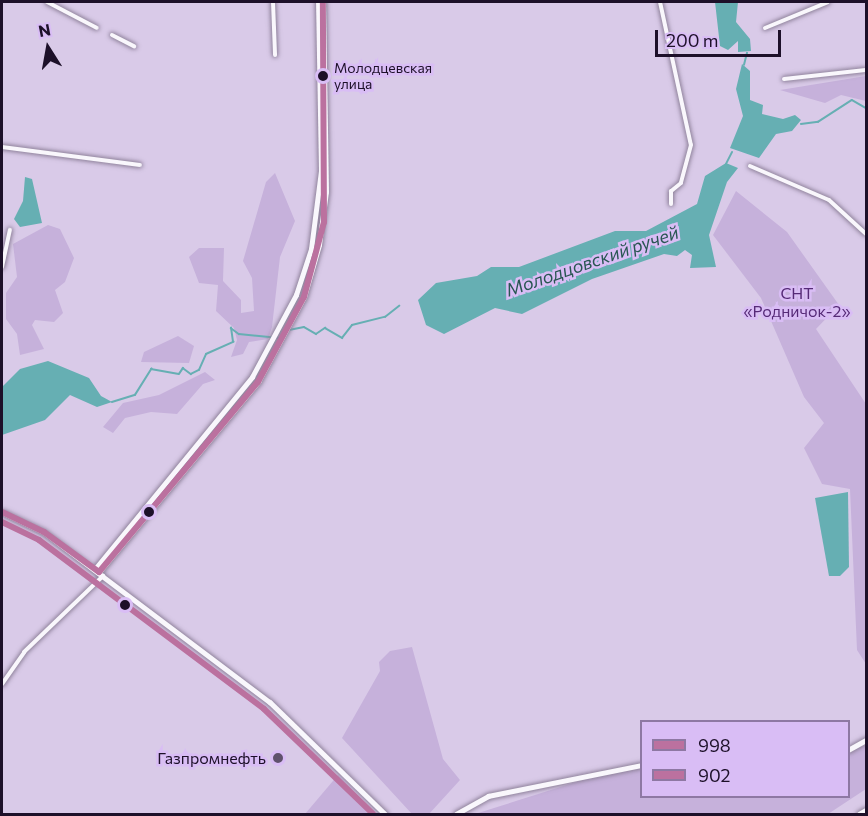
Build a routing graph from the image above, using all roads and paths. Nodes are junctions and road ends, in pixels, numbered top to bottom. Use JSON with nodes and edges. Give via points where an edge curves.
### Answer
{"nodes":[{"id":1,"x":46,"y":2,"type":"edge"},
{"id":2,"x":273,"y":2,"type":"edge"},
{"id":3,"x":320,"y":2,"type":"edge"},
{"id":4,"x":660,"y":2,"type":"edge"},
{"id":5,"x":828,"y":2,"type":"edge"},
{"id":6,"x":97,"y":28,"type":"dead end"},
{"id":7,"x":765,"y":28,"type":"dead end"},
{"id":8,"x":112,"y":35,"type":"dead end"},
{"id":9,"x":134,"y":46,"type":"dead end"},
{"id":10,"x":275,"y":55,"type":"dead end"},
{"id":11,"x":867,"y":70,"type":"edge"},
{"id":12,"x":784,"y":79,"type":"dead end"},
{"id":13,"x":2,"y":147,"type":"edge"},
{"id":14,"x":140,"y":165,"type":"dead end"},
{"id":15,"x":750,"y":166,"type":"dead end"},
{"id":16,"x":671,"y":204,"type":"dead end"},
{"id":17,"x":10,"y":230,"type":"dead end"},
{"id":18,"x":867,"y":234,"type":"edge"},
{"id":19,"x":2,"y":267,"type":"edge"},
{"id":20,"x":2,"y":512,"type":"edge"},
{"id":21,"x":99,"y":572,"type":"junction"},
{"id":22,"x":2,"y":684,"type":"edge"},
{"id":23,"x":867,"y":740,"type":"edge"},
{"id":24,"x":850,"y":749,"type":"edge"},
{"id":25,"x":640,"y":765,"type":"edge"},
{"id":26,"x":867,"y":810,"type":"edge"},
{"id":27,"x":385,"y":814,"type":"edge"},
{"id":28,"x":456,"y":814,"type":"edge"},
{"id":29,"x":859,"y":814,"type":"edge"}],
"edges":[{"from":1,"to":6,"type":"street"},
{"from":2,"to":10,"type":"street"},
{"from":3,"to":21,"type":"main road","via":[[321,171],[311,249],[296,295],[252,377]]},
{"from":3,"to":21,"type":"main road","via":[[326,192],[319,245],[304,297],[258,382]]},
{"from":4,"to":16,"type":"street","via":[[691,145],[681,183],[671,190]]},
{"from":5,"to":7,"type":"street"},
{"from":8,"to":9,"type":"street"},
{"from":11,"to":12,"type":"street"},
{"from":13,"to":14,"type":"street"},
{"from":15,"to":18,"type":"street","via":[[829,201]]},
{"from":17,"to":19,"type":"street"},
{"from":20,"to":21,"type":"main road","via":[[44,532]]},
{"from":21,"to":22,"type":"street","via":[[20,657]]},
{"from":21,"to":27,"type":"main road","via":[[270,702]]},
{"from":23,"to":24,"type":"main road"},
{"from":25,"to":28,"type":"main road","via":[[488,796]]},
{"from":26,"to":29,"type":"main road"}]}
